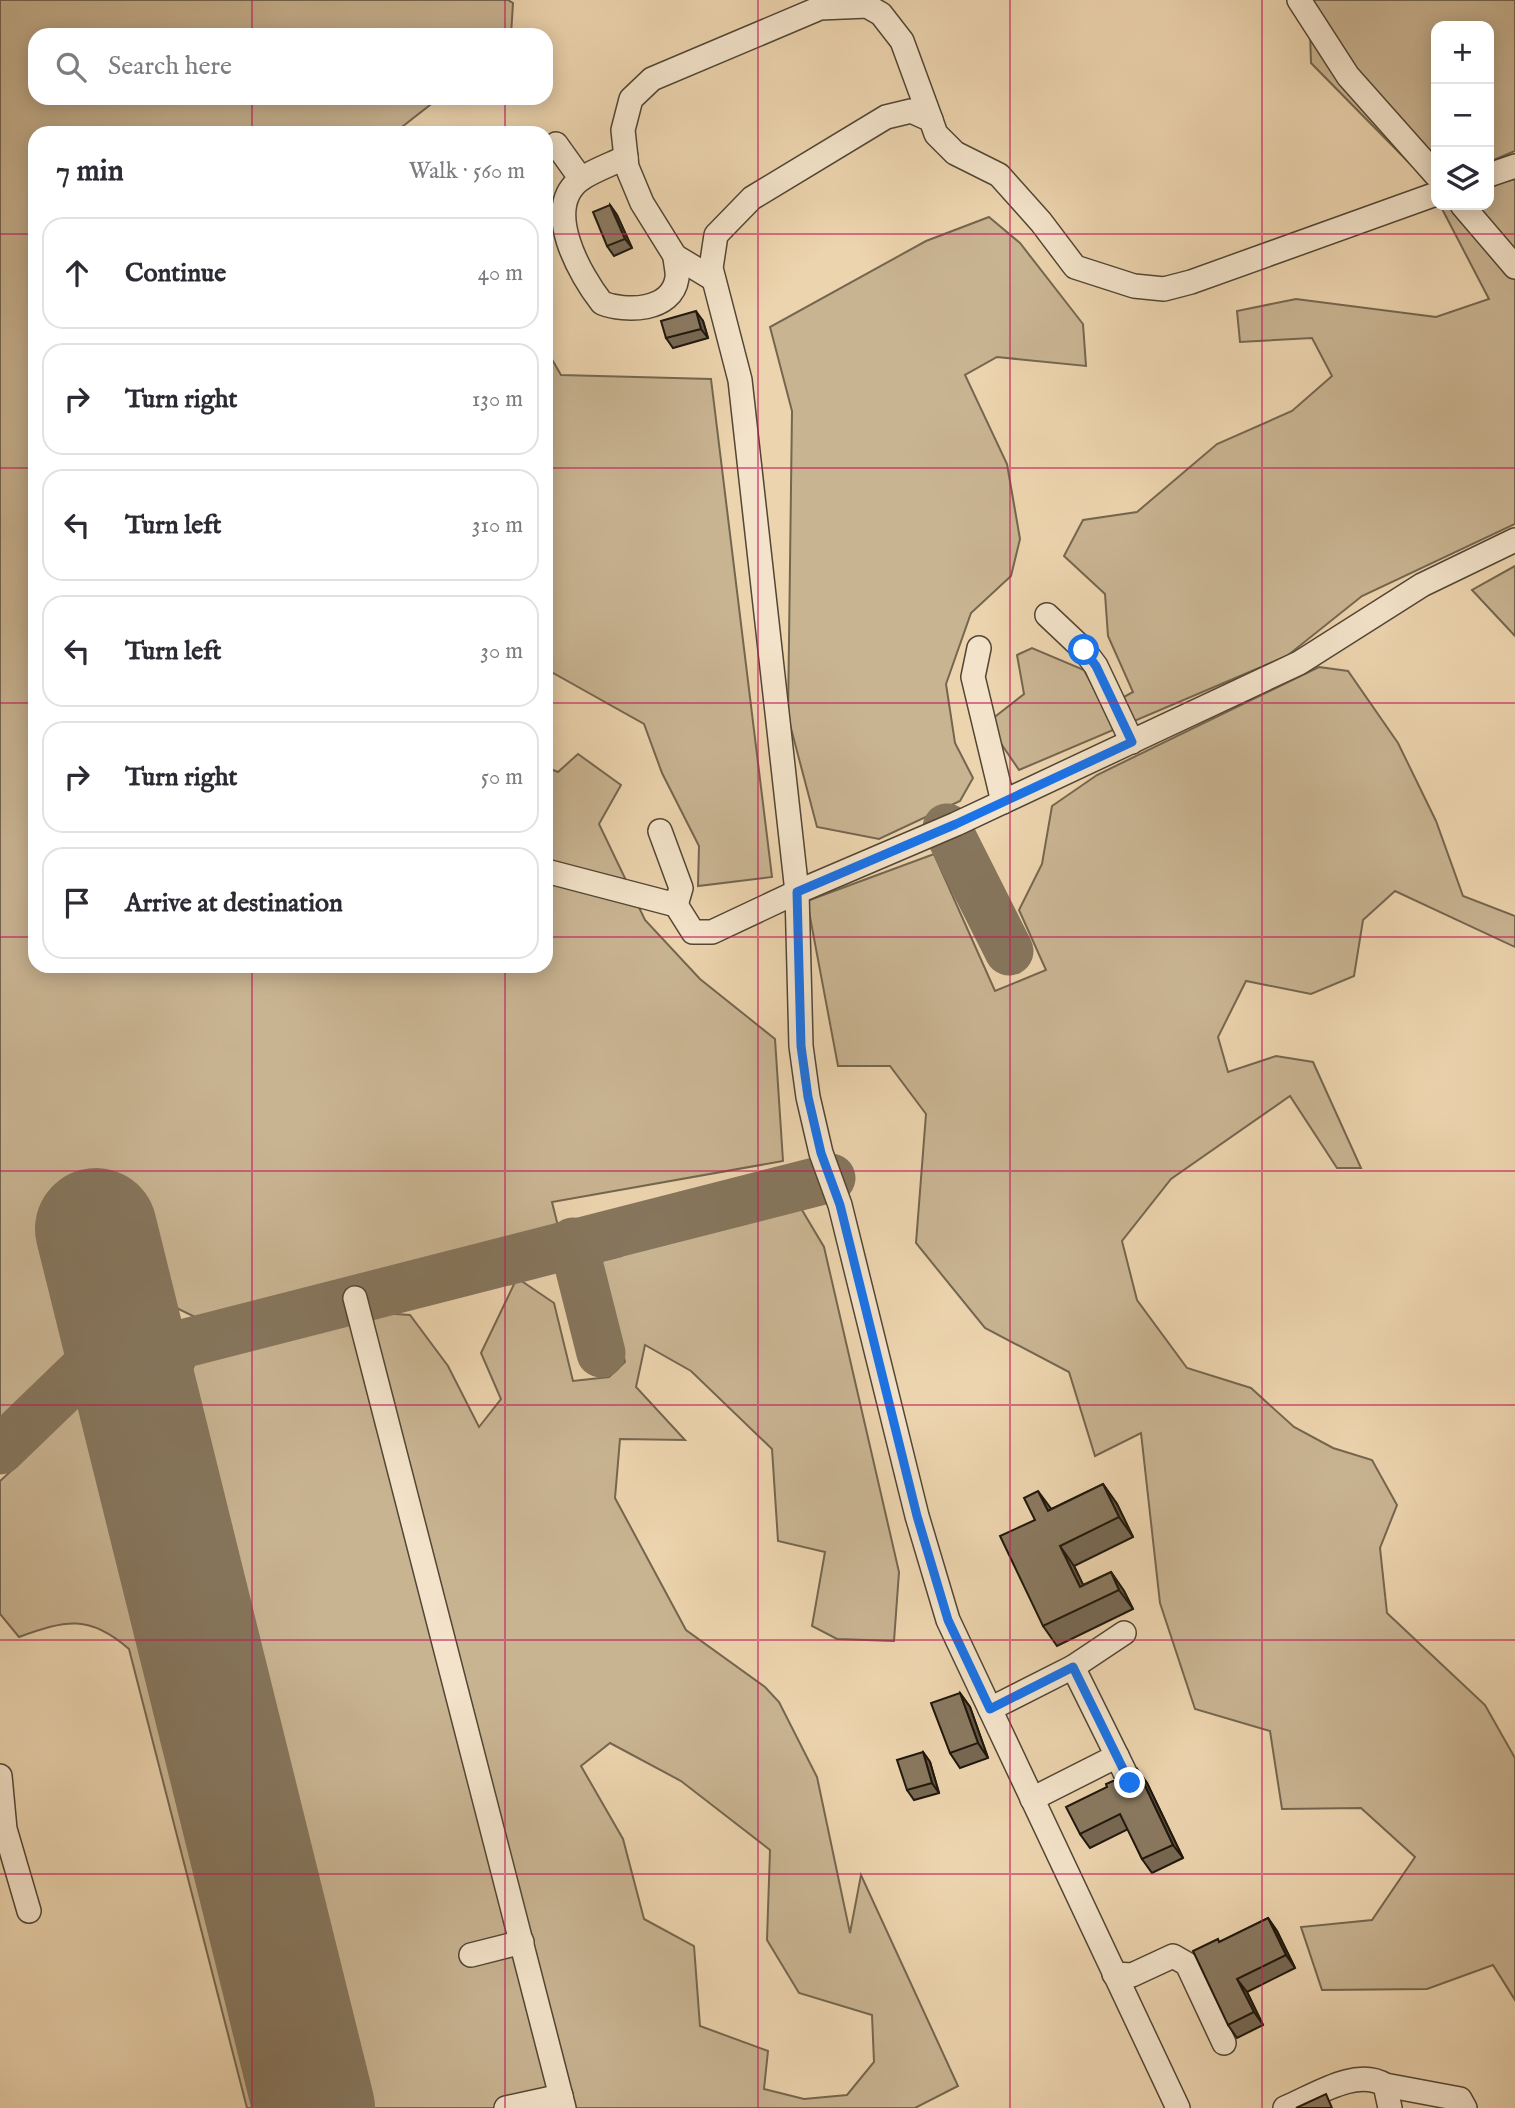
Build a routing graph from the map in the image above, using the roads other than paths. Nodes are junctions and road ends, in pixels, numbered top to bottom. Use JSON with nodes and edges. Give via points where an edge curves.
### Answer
{"nodes":[{"id":1,"x":1299,"y":0,"type":"edge"},
{"id":2,"x":931,"y":120,"type":"junction"},
{"id":3,"x":556,"y":144,"type":"dead end"},
{"id":4,"x":626,"y":157,"type":"junction"},
{"id":5,"x":1515,"y":166,"type":"edge"},
{"id":6,"x":1431,"y":169,"type":"edge"},
{"id":7,"x":1494,"y":173,"type":"edge"},
{"id":8,"x":581,"y":179,"type":"junction"},
{"id":9,"x":1431,"y":196,"type":"edge"},
{"id":10,"x":1466,"y":210,"type":"edge"},
{"id":11,"x":675,"y":256,"type":"junction"},
{"id":12,"x":1515,"y":267,"type":"edge"},
{"id":13,"x":713,"y":279,"type":"junction"},
{"id":14,"x":1515,"y":540,"type":"edge"},
{"id":15,"x":1047,"y":615,"type":"dead end"},
{"id":16,"x":979,"y":648,"type":"dead end"},
{"id":17,"x":1132,"y":742,"type":"junction"},
{"id":18,"x":1003,"y":802,"type":"junction"},
{"id":19,"x":660,"y":831,"type":"dead end"},
{"id":20,"x":553,"y":873,"type":"edge"},
{"id":21,"x":797,"y":892,"type":"junction"},
{"id":22,"x":676,"y":905,"type":"junction"},
{"id":23,"x":355,"y":1298,"type":"dead end"},
{"id":24,"x":1124,"y":1633,"type":"dead end"},
{"id":25,"x":1073,"y":1667,"type":"junction"},
{"id":26,"x":990,"y":1709,"type":"junction"},
{"id":27,"x":1117,"y":1755,"type":"junction"},
{"id":28,"x":0,"y":1776,"type":"edge"},
{"id":29,"x":1130,"y":1783,"type":"edge"},
{"id":30,"x":1032,"y":1799,"type":"junction"},
{"id":31,"x":29,"y":1911,"type":"dead end"},
{"id":32,"x":522,"y":1942,"type":"junction"},
{"id":33,"x":471,"y":1955,"type":"dead end"},
{"id":34,"x":1115,"y":1974,"type":"junction"},
{"id":35,"x":1224,"y":2043,"type":"dead end"},
{"id":36,"x":1385,"y":2085,"type":"junction"},
{"id":37,"x":562,"y":2102,"type":"edge"},
{"id":38,"x":506,"y":2108,"type":"edge"},
{"id":39,"x":1178,"y":2108,"type":"edge"},
{"id":40,"x":1285,"y":2108,"type":"edge"},
{"id":41,"x":1391,"y":2108,"type":"edge"},
{"id":42,"x":1465,"y":2108,"type":"edge"}],
"edges":[{"from":1,"to":6,"type":"street","via":[[1348,76]]},
{"from":2,"to":4,"type":"street","via":[[902,41],[881,14],[867,6],[820,8],[652,79],[631,99],[623,130]]},
{"from":2,"to":9,"type":"street","via":[[936,134],[956,153],[999,174],[1075,267],[1134,286],[1164,289],[1191,282]]},
{"from":2,"to":13,"type":"street","via":[[911,111],[886,117],[752,198],[716,235]]},
{"from":3,"to":8,"type":"street"},
{"from":4,"to":8,"type":"street"},
{"from":4,"to":11,"type":"street","via":[[642,203]]},
{"from":5,"to":7,"type":"street"},
{"from":8,"to":11,"type":"street","via":[[563,211],[574,258],[601,303],[639,309],[654,304],[670,293],[677,279]]},
{"from":10,"to":12,"type":"street"},
{"from":11,"to":13,"type":"street"},
{"from":13,"to":21,"type":"street","via":[[740,380]]},
{"from":14,"to":17,"type":"street","via":[[1422,584],[1300,663]]},
{"from":15,"to":17,"type":"street","via":[[1096,666]]},
{"from":16,"to":18,"type":"street","via":[[973,677]]},
{"from":17,"to":18,"type":"street"},
{"from":18,"to":21,"type":"street"},
{"from":19,"to":22,"type":"street","via":[[681,888]]},
{"from":20,"to":22,"type":"street"},
{"from":21,"to":22,"type":"street","via":[[712,932],[693,932]]},
{"from":21,"to":26,"type":"street","via":[[801,1046],[821,1153],[840,1205],[917,1516],[948,1620]]},
{"from":23,"to":32,"type":"street"},
{"from":24,"to":25,"type":"street"},
{"from":25,"to":26,"type":"street"},
{"from":25,"to":27,"type":"street"},
{"from":26,"to":30,"type":"street"},
{"from":27,"to":29,"type":"street"},
{"from":27,"to":30,"type":"street"},
{"from":28,"to":31,"type":"street","via":[[5,1829]]},
{"from":30,"to":34,"type":"street"},
{"from":32,"to":33,"type":"street"},
{"from":32,"to":37,"type":"street"},
{"from":34,"to":35,"type":"street","via":[[1132,1975],[1172,1956],[1187,1964]]},
{"from":34,"to":39,"type":"street"},
{"from":36,"to":40,"type":"street","via":[[1361,2077]]},
{"from":36,"to":41,"type":"street"},
{"from":36,"to":42,"type":"street","via":[[1460,2099]]},
{"from":37,"to":38,"type":"street"}]}
